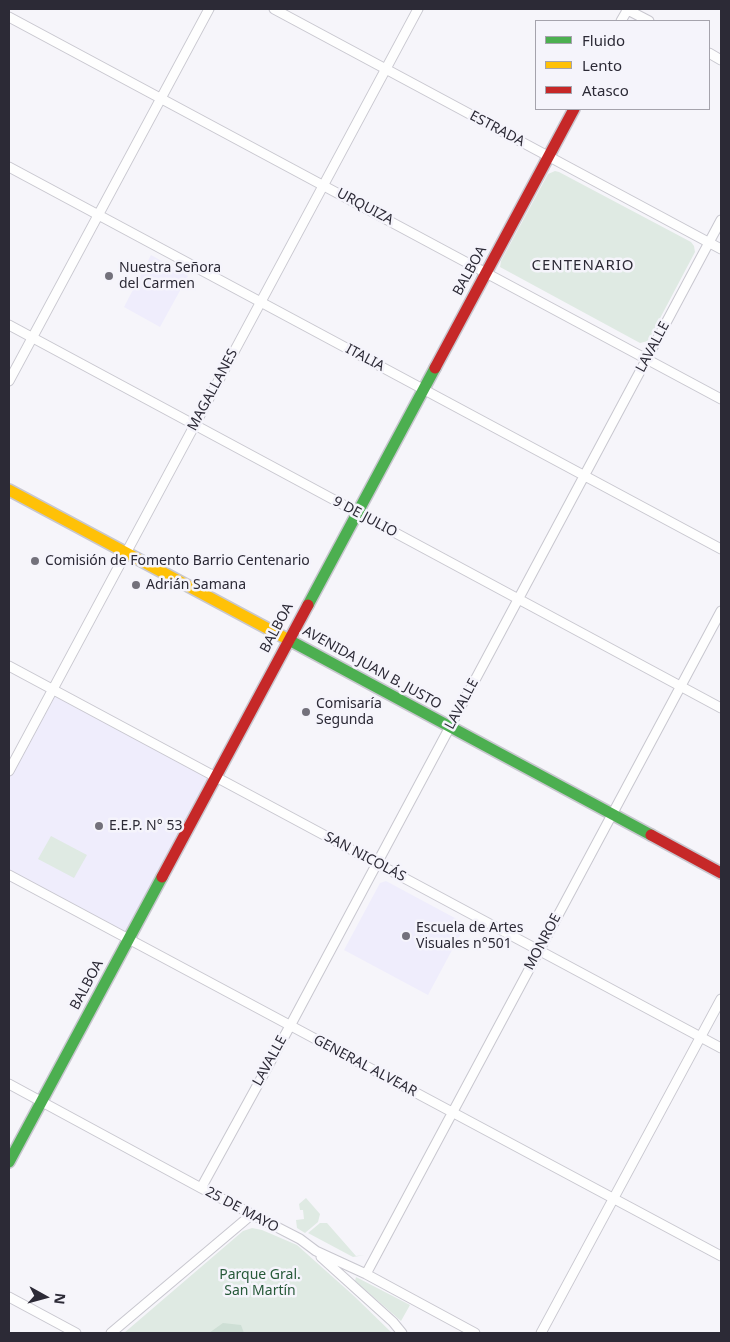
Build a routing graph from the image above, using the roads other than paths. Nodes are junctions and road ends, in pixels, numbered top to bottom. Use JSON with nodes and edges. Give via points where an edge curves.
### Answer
{"nodes":[{"id":1,"x":209,"y":9,"type":"edge"},
{"id":2,"x":274,"y":9,"type":"edge"},
{"id":3,"x":418,"y":9,"type":"edge"},
{"id":4,"x":627,"y":9,"type":"edge"},
{"id":5,"x":9,"y":16,"type":"edge"},
{"id":6,"x":647,"y":20,"type":"edge"},
{"id":7,"x":710,"y":54,"type":"edge"},
{"id":8,"x":721,"y":60,"type":"edge"},
{"id":9,"x":386,"y":69,"type":"junction"},
{"id":10,"x":160,"y":98,"type":"junction"},
{"id":11,"x":573,"y":110,"type":"edge"},
{"id":12,"x":548,"y":156,"type":"junction"},
{"id":13,"x":9,"y":167,"type":"edge"},
{"id":14,"x":324,"y":185,"type":"junction"},
{"id":15,"x":98,"y":214,"type":"junction"},
{"id":16,"x":721,"y":220,"type":"edge"},
{"id":17,"x":709,"y":242,"type":"junction"},
{"id":18,"x":721,"y":249,"type":"edge"},
{"id":19,"x":486,"y":272,"type":"junction"},
{"id":20,"x":260,"y":301,"type":"junction"},
{"id":21,"x":9,"y":325,"type":"edge"},
{"id":22,"x":32,"y":337,"type":"junction"},
{"id":23,"x":647,"y":358,"type":"junction"},
{"id":24,"x":9,"y":381,"type":"edge"},
{"id":25,"x":422,"y":388,"type":"junction"},
{"id":26,"x":721,"y":399,"type":"edge"},
{"id":27,"x":194,"y":426,"type":"junction"},
{"id":28,"x":584,"y":475,"type":"junction"},
{"id":29,"x":9,"y":490,"type":"edge"},
{"id":30,"x":356,"y":512,"type":"junction"},
{"id":31,"x":721,"y":549,"type":"edge"},
{"id":32,"x":126,"y":553,"type":"junction"},
{"id":33,"x":518,"y":598,"type":"junction"},
{"id":34,"x":721,"y":611,"type":"edge"},
{"id":35,"x":288,"y":639,"type":"junction"},
{"id":36,"x":9,"y":666,"type":"edge"},
{"id":37,"x":681,"y":686,"type":"junction"},
{"id":38,"x":53,"y":689,"type":"junction"},
{"id":39,"x":721,"y":708,"type":"edge"},
{"id":40,"x":450,"y":727,"type":"junction"},
{"id":41,"x":9,"y":771,"type":"edge"},
{"id":42,"x":215,"y":776,"type":"junction"},
{"id":43,"x":612,"y":814,"type":"junction"},
{"id":44,"x":377,"y":863,"type":"junction"},
{"id":45,"x":721,"y":873,"type":"edge"},
{"id":46,"x":9,"y":875,"type":"edge"},
{"id":47,"x":129,"y":939,"type":"junction"},
{"id":48,"x":539,"y":951,"type":"junction"},
{"id":49,"x":721,"y":999,"type":"edge"},
{"id":50,"x":290,"y":1026,"type":"junction"},
{"id":51,"x":701,"y":1037,"type":"junction"},
{"id":52,"x":721,"y":1048,"type":"edge"},
{"id":53,"x":9,"y":1084,"type":"edge"},
{"id":54,"x":41,"y":1101,"type":"junction"},
{"id":55,"x":452,"y":1113,"type":"junction"},
{"id":56,"x":9,"y":1162,"type":"edge"},
{"id":57,"x":201,"y":1188,"type":"junction"},
{"id":58,"x":614,"y":1199,"type":"junction"},
{"id":59,"x":251,"y":1215,"type":"junction"},
{"id":60,"x":316,"y":1251,"type":"junction"},
{"id":61,"x":721,"y":1256,"type":"edge"},
{"id":62,"x":366,"y":1274,"type":"junction"},
{"id":63,"x":9,"y":1296,"type":"edge"},
{"id":64,"x":76,"y":1333,"type":"edge"},
{"id":65,"x":111,"y":1333,"type":"edge"},
{"id":66,"x":402,"y":1333,"type":"edge"},
{"id":67,"x":475,"y":1333,"type":"edge"},
{"id":68,"x":541,"y":1333,"type":"edge"}],
"edges":[{"from":1,"to":10,"type":"street"},
{"from":2,"to":9,"type":"street","name":"ESTRADA"},
{"from":3,"to":9,"type":"street","name":"MAGALLANES"},
{"from":4,"to":6,"type":"street"},
{"from":5,"to":10,"type":"street","name":"URQUIZA"},
{"from":7,"to":8,"type":"street"},
{"from":9,"to":12,"type":"street","name":"ESTRADA"},
{"from":9,"to":14,"type":"street","name":"MAGALLANES"},
{"from":10,"to":14,"type":"street","name":"URQUIZA"},
{"from":10,"to":15,"type":"street"},
{"from":11,"to":12,"type":"street","name":"BALBOA"},
{"from":12,"to":17,"type":"street","name":"ESTRADA"},
{"from":12,"to":19,"type":"street","name":"BALBOA"},
{"from":13,"to":15,"type":"street","name":"ITALIA"},
{"from":14,"to":19,"type":"street","name":"URQUIZA"},
{"from":14,"to":20,"type":"street","name":"MAGALLANES"},
{"from":15,"to":20,"type":"street","name":"ITALIA"},
{"from":15,"to":22,"type":"street"},
{"from":16,"to":17,"type":"street","name":"LAVALLE"},
{"from":17,"to":18,"type":"street","name":"ESTRADA"},
{"from":17,"to":23,"type":"street","name":"LAVALLE"},
{"from":19,"to":23,"type":"street","name":"URQUIZA"},
{"from":19,"to":25,"type":"street","name":"BALBOA"},
{"from":20,"to":25,"type":"street","name":"ITALIA"},
{"from":20,"to":27,"type":"street","name":"MAGALLANES"},
{"from":21,"to":22,"type":"street","name":"9 DE JULIO"},
{"from":22,"to":24,"type":"street"},
{"from":22,"to":27,"type":"street","name":"9 DE JULIO"},
{"from":23,"to":26,"type":"street","name":"URQUIZA"},
{"from":23,"to":28,"type":"street","name":"LAVALLE"},
{"from":25,"to":28,"type":"street","name":"ITALIA"},
{"from":25,"to":30,"type":"street","name":"BALBOA"},
{"from":27,"to":30,"type":"street","name":"9 DE JULIO"},
{"from":27,"to":32,"type":"street","name":"MAGALLANES"},
{"from":28,"to":31,"type":"street","name":"ITALIA"},
{"from":28,"to":33,"type":"street","name":"LAVALLE"},
{"from":29,"to":32,"type":"street","name":"AVENIDA JUAN B. JUSTO"},
{"from":30,"to":33,"type":"street","name":"9 DE JULIO"},
{"from":30,"to":35,"type":"street","name":"BALBOA"},
{"from":32,"to":35,"type":"street","name":"AVENIDA JUAN B. JUSTO"},
{"from":32,"to":38,"type":"street","name":"MAGALLANES"},
{"from":33,"to":37,"type":"street","name":"9 DE JULIO"},
{"from":33,"to":40,"type":"street","name":"LAVALLE"},
{"from":34,"to":37,"type":"street","name":"MONROE"},
{"from":35,"to":40,"type":"street","name":"AVENIDA JUAN B. JUSTO"},
{"from":35,"to":42,"type":"street","name":"BALBOA"},
{"from":36,"to":38,"type":"street","name":"SAN NICOLÁS"},
{"from":37,"to":39,"type":"street","name":"9 DE JULIO"},
{"from":37,"to":43,"type":"street","name":"MONROE"},
{"from":38,"to":41,"type":"street","name":"MAGALLANES"},
{"from":38,"to":42,"type":"street","name":"SAN NICOLÁS"},
{"from":40,"to":43,"type":"street","name":"AVENIDA JUAN B. JUSTO"},
{"from":40,"to":44,"type":"street","name":"LAVALLE"},
{"from":42,"to":44,"type":"street","name":"SAN NICOLÁS"},
{"from":42,"to":47,"type":"street","name":"BALBOA"},
{"from":43,"to":45,"type":"street","name":"AVENIDA JUAN B. JUSTO"},
{"from":43,"to":48,"type":"street","name":"MONROE"},
{"from":44,"to":48,"type":"street","name":"SAN NICOLÁS"},
{"from":44,"to":50,"type":"street","name":"LAVALLE"},
{"from":46,"to":47,"type":"street","name":"GENERAL ALVEAR"},
{"from":47,"to":50,"type":"street","name":"GENERAL ALVEAR"},
{"from":47,"to":54,"type":"street","name":"BALBOA"},
{"from":48,"to":51,"type":"street","name":"SAN NICOLÁS"},
{"from":48,"to":55,"type":"street","name":"MONROE"},
{"from":49,"to":51,"type":"street"},
{"from":50,"to":55,"type":"street","name":"GENERAL ALVEAR"},
{"from":50,"to":57,"type":"street","name":"LAVALLE"},
{"from":51,"to":52,"type":"street","name":"SAN NICOLÁS"},
{"from":51,"to":58,"type":"street"},
{"from":53,"to":54,"type":"street","name":"25 DE MAYO"},
{"from":54,"to":56,"type":"street","name":"BALBOA"},
{"from":54,"to":57,"type":"street","name":"25 DE MAYO"},
{"from":55,"to":58,"type":"street","name":"GENERAL ALVEAR"},
{"from":55,"to":62,"type":"street","name":"MONROE"},
{"from":57,"to":59,"type":"street","name":"25 DE MAYO"},
{"from":58,"to":61,"type":"street","name":"GENERAL ALVEAR"},
{"from":58,"to":68,"type":"street"},
{"from":59,"to":60,"type":"street","name":"25 DE MAYO","via":[[300,1239]]},
{"from":59,"to":65,"type":"street"},
{"from":60,"to":62,"type":"street","name":"25 DE MAYO"},
{"from":60,"to":66,"type":"street"},
{"from":62,"to":67,"type":"street","name":"25 DE MAYO"},
{"from":63,"to":64,"type":"street"}]}
